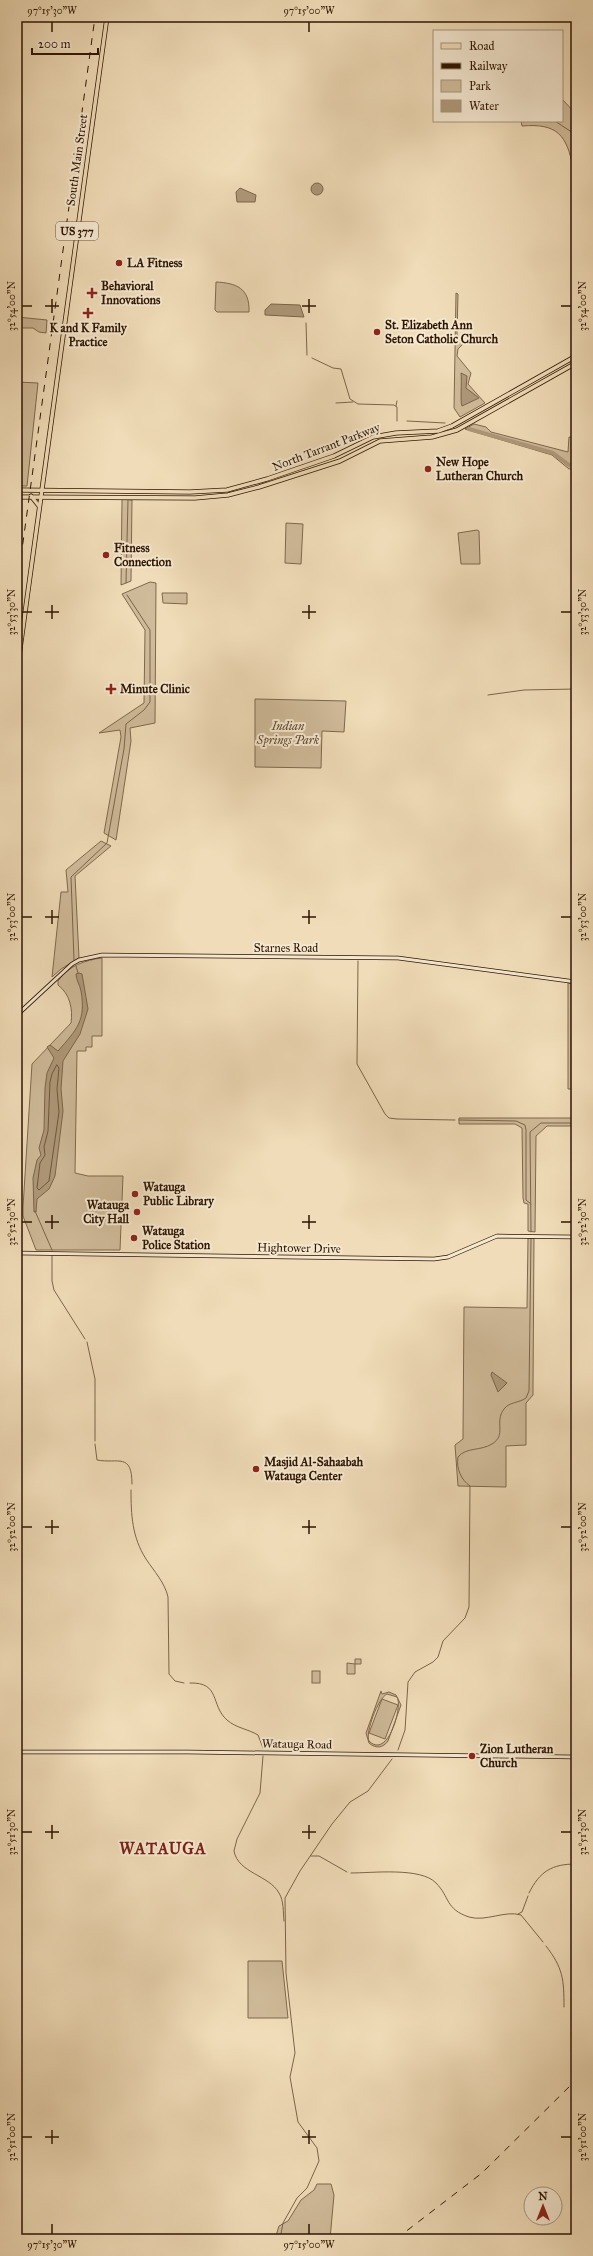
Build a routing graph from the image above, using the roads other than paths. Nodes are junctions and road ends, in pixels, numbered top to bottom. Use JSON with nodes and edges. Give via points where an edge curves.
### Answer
{"nodes":[{"id":1,"x":107,"y":17,"type":"edge"},
{"id":2,"x":574,"y":357,"type":"edge"},
{"id":3,"x":576,"y":363,"type":"edge"},
{"id":4,"x":17,"y":490,"type":"edge"},
{"id":5,"x":41,"y":490,"type":"junction"},
{"id":6,"x":94,"y":490,"type":"junction"},
{"id":7,"x":123,"y":491,"type":"junction"},
{"id":8,"x":17,"y":496,"type":"edge"},
{"id":9,"x":31,"y":496,"type":"junction"},
{"id":10,"x":40,"y":496,"type":"junction"},
{"id":11,"x":94,"y":497,"type":"junction"},
{"id":12,"x":123,"y":497,"type":"junction"},
{"id":13,"x":39,"y":506,"type":"junction"},
{"id":14,"x":17,"y":671,"type":"edge"},
{"id":15,"x":576,"y":982,"type":"edge"},
{"id":16,"x":17,"y":1015,"type":"edge"},
{"id":17,"x":576,"y":1238,"type":"edge"},
{"id":18,"x":17,"y":1253,"type":"edge"},
{"id":19,"x":17,"y":1752,"type":"edge"},
{"id":20,"x":576,"y":1757,"type":"edge"}],
"edges":[{"from":1,"to":5,"type":"main road","name":"South Main Street","number":"US 377"},
{"from":2,"to":3,"type":"main road"},
{"from":2,"to":7,"type":"main road","name":"North Tarrant Parkway","via":[[443,430],[373,437],[334,456],[227,490]]},
{"from":3,"to":12,"type":"main road","name":"North Tarrant Parkway","via":[[470,424],[444,435],[380,441],[340,461],[228,495],[195,498]]},
{"from":4,"to":5,"type":"main road","name":"North Tarrant Parkway"},
{"from":5,"to":6,"type":"main road","name":"North Tarrant Parkway"},
{"from":5,"to":10,"type":"main road","name":"South Main Street","number":"US 377"},
{"from":6,"to":7,"type":"main road","name":"North Tarrant Parkway"},
{"from":6,"to":11,"type":"main road"},
{"from":7,"to":12,"type":"main road"},
{"from":8,"to":9,"type":"main road","name":"North Tarrant Parkway"},
{"from":9,"to":10,"type":"main road","name":"North Tarrant Parkway"},
{"from":9,"to":13,"type":"main road"},
{"from":10,"to":11,"type":"main road","name":"North Tarrant Parkway"},
{"from":10,"to":13,"type":"main road","number":"US 377"},
{"from":11,"to":12,"type":"main road","name":"North Tarrant Parkway"},
{"from":13,"to":14,"type":"main road","number":"US 377"},
{"from":15,"to":16,"type":"main road","name":"Starnes Road","via":[[398,958],[102,955],[72,964]]},
{"from":17,"to":18,"type":"main road","name":"Hightower Drive","via":[[497,1236],[448,1257],[434,1259]]},
{"from":19,"to":20,"type":"main road","name":"Watauga Road"}]}
